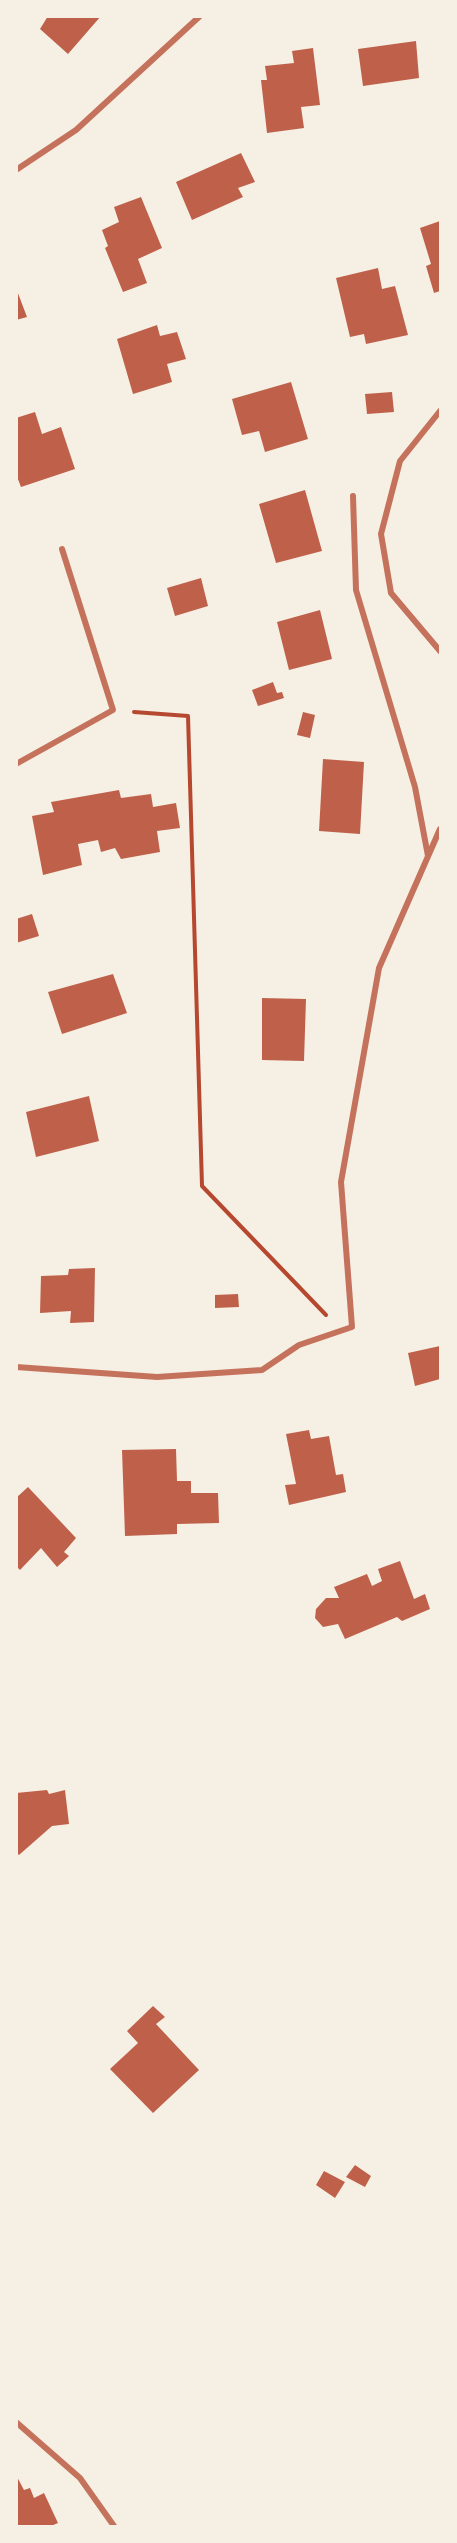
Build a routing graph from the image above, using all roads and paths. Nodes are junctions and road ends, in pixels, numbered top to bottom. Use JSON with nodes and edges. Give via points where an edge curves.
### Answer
{"nodes":[{"id":1,"x":200,"y":16,"type":"edge"},
{"id":2,"x":16,"y":170,"type":"edge"},
{"id":3,"x":441,"y":411,"type":"edge"},
{"id":4,"x":353,"y":496,"type":"dead end"},
{"id":5,"x":62,"y":549,"type":"dead end"},
{"id":6,"x":441,"y":651,"type":"edge"},
{"id":7,"x":112,"y":710,"type":"junction"},
{"id":8,"x":16,"y":764,"type":"edge"},
{"id":9,"x":441,"y":829,"type":"edge"},
{"id":10,"x":428,"y":856,"type":"junction"},
{"id":11,"x":341,"y":1331,"type":"junction"},
{"id":12,"x":16,"y":1367,"type":"edge"},
{"id":13,"x":16,"y":2422,"type":"edge"},
{"id":14,"x":114,"y":2526,"type":"edge"}],
"edges":[{"from":1,"to":2,"type":"street","via":[[76,130]]},
{"from":3,"to":6,"type":"street","via":[[400,461],[381,534],[392,593]]},
{"from":4,"to":10,"type":"street","via":[[356,590],[415,787]]},
{"from":5,"to":7,"type":"street"},
{"from":7,"to":8,"type":"street"},
{"from":7,"to":11,"type":"path","via":[[188,716],[202,1186]]},
{"from":9,"to":10,"type":"street"},
{"from":10,"to":11,"type":"street","via":[[379,968],[341,1182],[352,1327]]},
{"from":11,"to":12,"type":"street","via":[[299,1345],[262,1370],[157,1377]]},
{"from":13,"to":14,"type":"street","via":[[80,2478]]}]}
